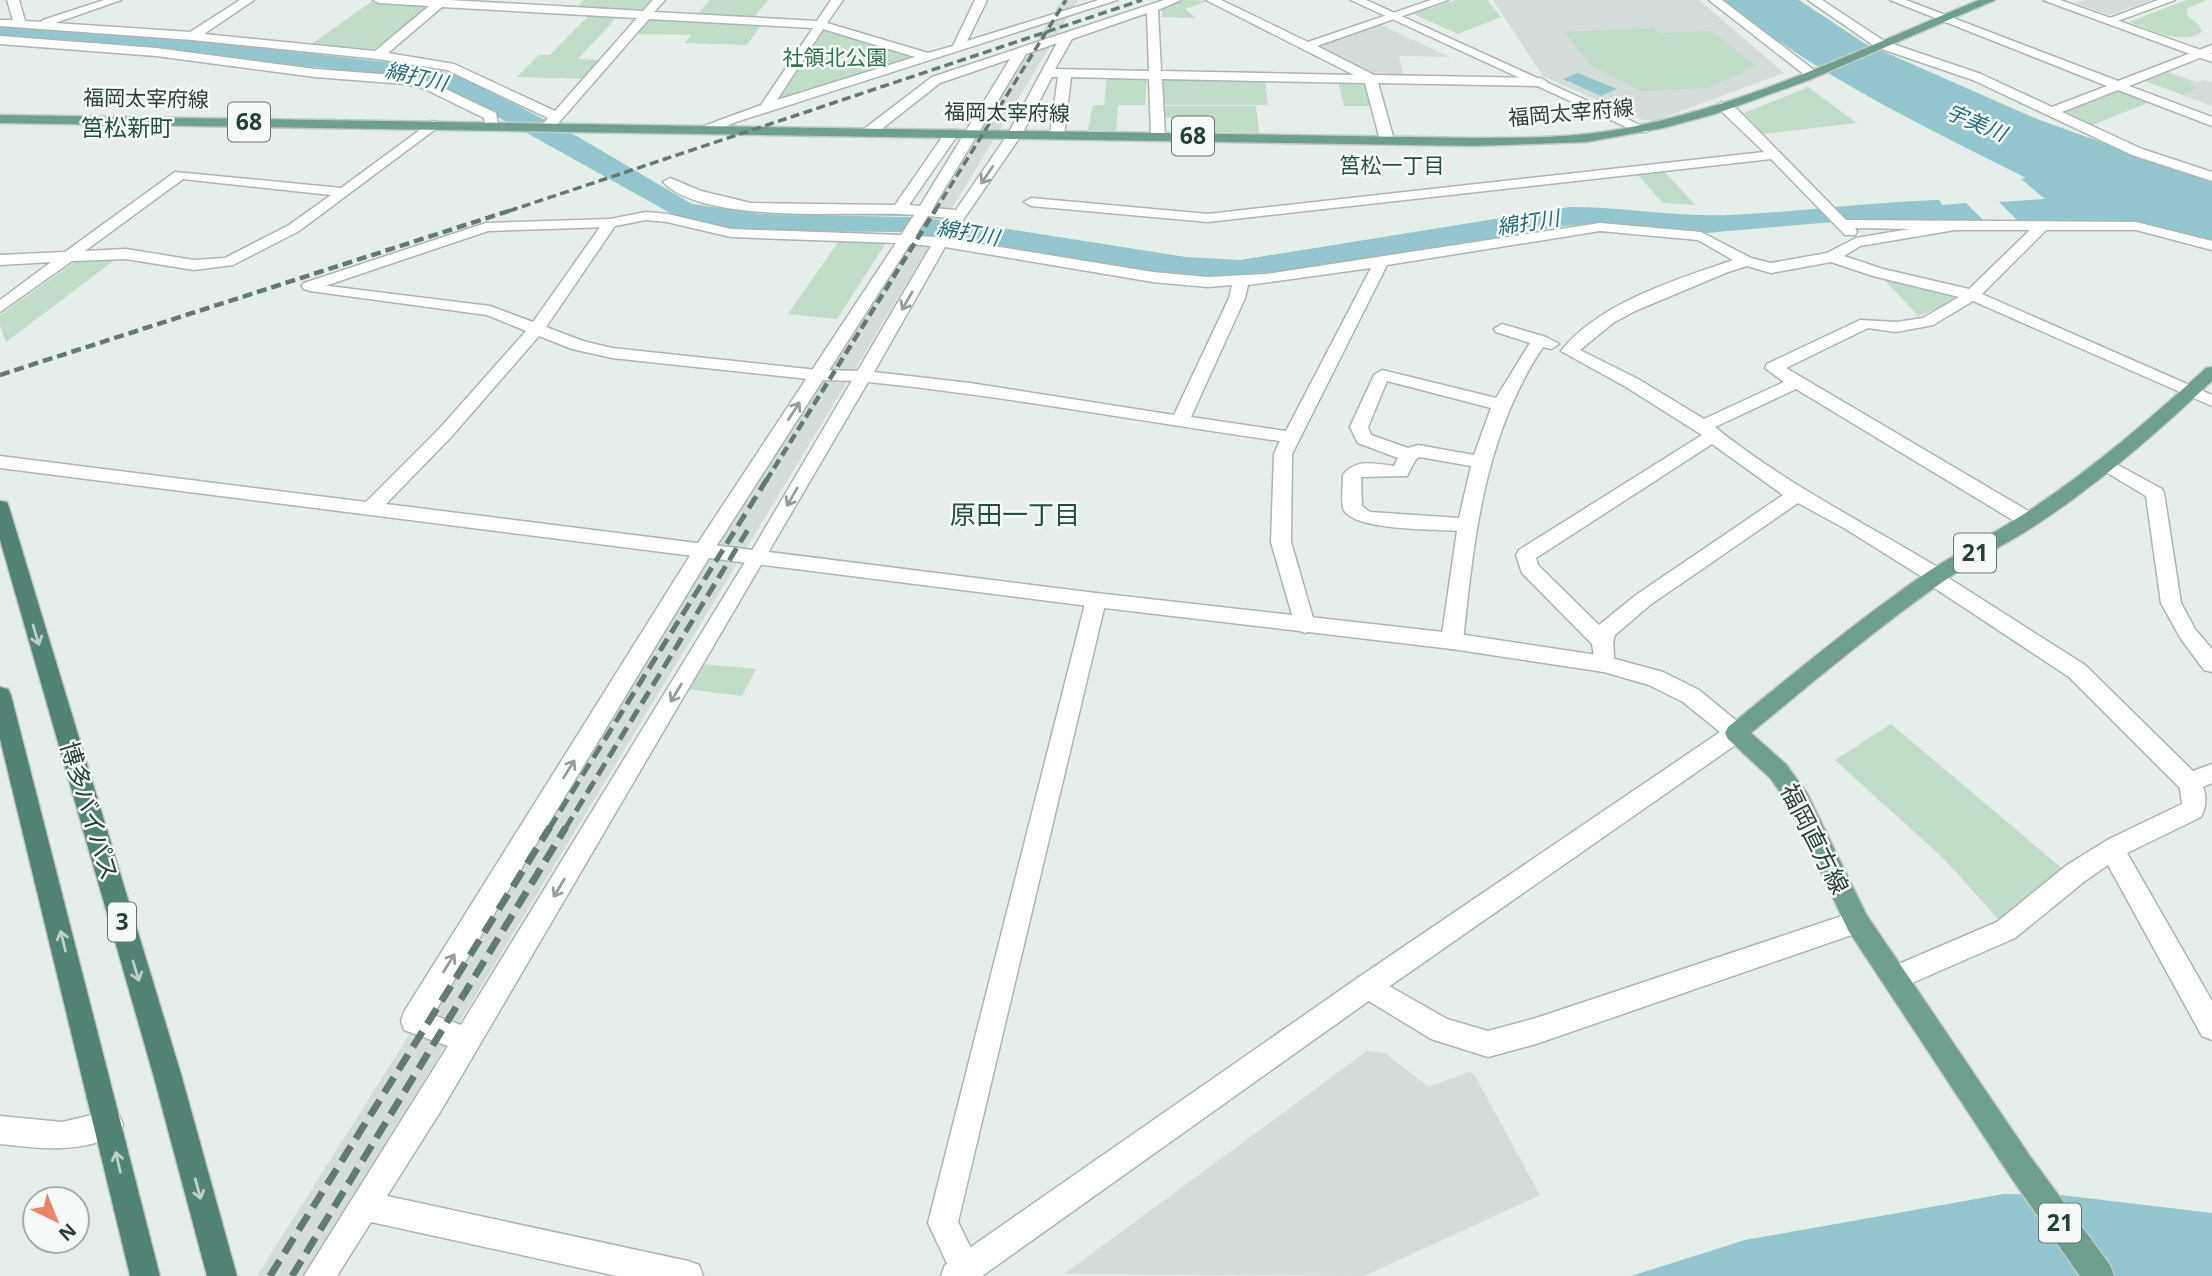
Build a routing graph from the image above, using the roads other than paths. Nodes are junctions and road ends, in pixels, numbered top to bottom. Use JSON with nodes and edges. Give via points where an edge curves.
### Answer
{"nodes":[{"id":1,"x":13,"y":0,"type":"edge"},
{"id":2,"x":115,"y":0,"type":"edge"},
{"id":3,"x":248,"y":0,"type":"edge"},
{"id":4,"x":379,"y":0,"type":"edge"},
{"id":5,"x":659,"y":0,"type":"edge"},
{"id":6,"x":837,"y":0,"type":"edge"},
{"id":7,"x":981,"y":0,"type":"edge"},
{"id":8,"x":1057,"y":0,"type":"edge"},
{"id":9,"x":1111,"y":0,"type":"edge"},
{"id":10,"x":1175,"y":0,"type":"edge"},
{"id":11,"x":1212,"y":0,"type":"edge"},
{"id":12,"x":1357,"y":0,"type":"edge"},
{"id":13,"x":1442,"y":0,"type":"edge"},
{"id":14,"x":1715,"y":0,"type":"edge"},
{"id":15,"x":1814,"y":0,"type":"edge"},
{"id":16,"x":1896,"y":0,"type":"edge"},
{"id":17,"x":1989,"y":0,"type":"edge"},
{"id":18,"x":2049,"y":0,"type":"edge"},
{"id":19,"x":2169,"y":0,"type":"edge"},
{"id":20,"x":440,"y":2,"type":"edge"},
{"id":21,"x":1087,"y":4,"type":"edge"},
{"id":22,"x":1152,"y":8,"type":"junction"},
{"id":23,"x":646,"y":15,"type":"junction"},
{"id":24,"x":1393,"y":17,"type":"junction"},
{"id":25,"x":1943,"y":18,"type":"junction"},
{"id":26,"x":2108,"y":21,"type":"junction"},
{"id":27,"x":1043,"y":22,"type":"junction"},
{"id":28,"x":0,"y":23,"type":"edge"},
{"id":29,"x":20,"y":24,"type":"junction"},
{"id":30,"x":36,"y":25,"type":"junction"},
{"id":31,"x":821,"y":25,"type":"junction"},
{"id":32,"x":192,"y":36,"type":"junction"},
{"id":33,"x":1067,"y":36,"type":"junction"},
{"id":34,"x":0,"y":40,"type":"edge"},
{"id":35,"x":1877,"y":45,"type":"junction"},
{"id":36,"x":1307,"y":46,"type":"junction"},
{"id":37,"x":958,"y":48,"type":"junction"},
{"id":38,"x":1022,"y":50,"type":"junction"},
{"id":39,"x":2208,"y":53,"type":"edge"},
{"id":40,"x":378,"y":55,"type":"junction"},
{"id":41,"x":927,"y":58,"type":"junction"},
{"id":42,"x":1814,"y":72,"type":"junction"},
{"id":43,"x":1046,"y":73,"type":"junction"},
{"id":44,"x":1065,"y":74,"type":"junction"},
{"id":45,"x":1155,"y":76,"type":"junction"},
{"id":46,"x":1370,"y":78,"type":"junction"},
{"id":47,"x":1541,"y":82,"type":"junction"},
{"id":48,"x":2118,"y":86,"type":"junction"},
{"id":49,"x":1722,"y":106,"type":"junction"},
{"id":50,"x":766,"y":108,"type":"junction"},
{"id":51,"x":2052,"y":112,"type":"junction"},
{"id":52,"x":0,"y":119,"type":"edge"},
{"id":53,"x":2212,"y":122,"type":"edge"},
{"id":54,"x":556,"y":123,"type":"junction"},
{"id":55,"x":432,"y":125,"type":"junction"},
{"id":56,"x":495,"y":126,"type":"junction"},
{"id":57,"x":1642,"y":129,"type":"junction"},
{"id":58,"x":709,"y":130,"type":"junction"},
{"id":59,"x":869,"y":132,"type":"junction"},
{"id":60,"x":952,"y":133,"type":"junction"},
{"id":61,"x":973,"y":134,"type":"junction"},
{"id":62,"x":1015,"y":134,"type":"junction"},
{"id":63,"x":1056,"y":135,"type":"junction"},
{"id":64,"x":1158,"y":136,"type":"junction"},
{"id":65,"x":1387,"y":140,"type":"junction"},
{"id":66,"x":1773,"y":155,"type":"junction"},
{"id":67,"x":2212,"y":177,"type":"edge"},
{"id":68,"x":670,"y":182,"type":"dead end"},
{"id":69,"x":341,"y":192,"type":"junction"},
{"id":70,"x":1031,"y":202,"type":"dead end"},
{"id":71,"x":899,"y":209,"type":"junction"},
{"id":72,"x":924,"y":211,"type":"junction"},
{"id":73,"x":960,"y":215,"type":"junction"},
{"id":74,"x":610,"y":223,"type":"junction"},
{"id":75,"x":1840,"y":224,"type":"junction"},
{"id":76,"x":1950,"y":227,"type":"junction"},
{"id":77,"x":2041,"y":228,"type":"junction"},
{"id":78,"x":904,"y":238,"type":"junction"},
{"id":79,"x":1861,"y":241,"type":"junction"},
{"id":80,"x":941,"y":242,"type":"junction"},
{"id":81,"x":2212,"y":246,"type":"edge"},
{"id":82,"x":70,"y":256,"type":"junction"},
{"id":83,"x":1832,"y":257,"type":"junction"},
{"id":84,"x":0,"y":260,"type":"edge"},
{"id":85,"x":1380,"y":261,"type":"junction"},
{"id":86,"x":1746,"y":261,"type":"junction"},
{"id":87,"x":1241,"y":279,"type":"junction"},
{"id":88,"x":1972,"y":295,"type":"junction"},
{"id":89,"x":0,"y":307,"type":"edge"},
{"id":90,"x":537,"y":328,"type":"junction"},
{"id":91,"x":1502,"y":329,"type":"dead end"},
{"id":92,"x":1540,"y":340,"type":"junction"},
{"id":93,"x":1569,"y":351,"type":"junction"},
{"id":94,"x":2212,"y":372,"type":"edge"},
{"id":95,"x":817,"y":374,"type":"junction"},
{"id":96,"x":863,"y":376,"type":"junction"},
{"id":97,"x":1798,"y":382,"type":"junction"},
{"id":98,"x":2191,"y":391,"type":"junction"},
{"id":99,"x":2212,"y":401,"type":"edge"},
{"id":100,"x":1501,"y":405,"type":"junction"},
{"id":101,"x":1179,"y":423,"type":"junction"},
{"id":102,"x":1709,"y":431,"type":"junction"},
{"id":103,"x":1291,"y":437,"type":"junction"},
{"id":104,"x":1409,"y":455,"type":"junction"},
{"id":105,"x":1481,"y":461,"type":"junction"},
{"id":106,"x":0,"y":463,"type":"edge"},
{"id":107,"x":2107,"y":465,"type":"junction"},
{"id":108,"x":1797,"y":494,"type":"junction"},
{"id":109,"x":0,"y":507,"type":"edge"},
{"id":110,"x":369,"y":510,"type":"junction"},
{"id":111,"x":2028,"y":520,"type":"junction"},
{"id":112,"x":1465,"y":525,"type":"junction"},
{"id":113,"x":703,"y":551,"type":"junction"},
{"id":114,"x":757,"y":558,"type":"junction"},
{"id":115,"x":1936,"y":577,"type":"junction"},
{"id":116,"x":1096,"y":600,"type":"junction"},
{"id":117,"x":1305,"y":625,"type":"junction"},
{"id":118,"x":1452,"y":641,"type":"junction"},
{"id":119,"x":1602,"y":641,"type":"junction"},
{"id":120,"x":1604,"y":664,"type":"junction"},
{"id":121,"x":2212,"y":664,"type":"edge"},
{"id":122,"x":0,"y":695,"type":"edge"},
{"id":123,"x":1736,"y":733,"type":"junction"},
{"id":124,"x":2212,"y":773,"type":"edge"},
{"id":125,"x":2189,"y":782,"type":"junction"},
{"id":126,"x":2112,"y":850,"type":"junction"},
{"id":127,"x":1857,"y":922,"type":"junction"},
{"id":128,"x":1896,"y":978,"type":"junction"},
{"id":129,"x":1368,"y":986,"type":"junction"},
{"id":130,"x":2212,"y":1027,"type":"edge"},
{"id":131,"x":467,"y":1040,"type":"junction"},
{"id":132,"x":109,"y":1125,"type":"junction"},
{"id":133,"x":0,"y":1130,"type":"edge"},
{"id":134,"x":364,"y":1206,"type":"junction"},
{"id":135,"x":961,"y":1273,"type":"edge"},
{"id":136,"x":145,"y":1276,"type":"edge"},
{"id":137,"x":222,"y":1276,"type":"edge"},
{"id":138,"x":318,"y":1276,"type":"edge"},
{"id":139,"x":688,"y":1276,"type":"edge"},
{"id":140,"x":2099,"y":1276,"type":"edge"}],
"edges":[{"from":1,"to":29,"type":"street"},
{"from":2,"to":30,"type":"street"},
{"from":3,"to":32,"type":"street"},
{"from":4,"to":20,"type":"street"},
{"from":5,"to":23,"type":"street"},
{"from":6,"to":31,"type":"street"},
{"from":7,"to":37,"type":"street"},
{"from":8,"to":27,"type":"street"},
{"from":9,"to":21,"type":"street"},
{"from":10,"to":22,"type":"street"},
{"from":11,"to":36,"type":"street"},
{"from":12,"to":24,"type":"street"},
{"from":13,"to":24,"type":"street"},
{"from":14,"to":42,"type":"street"},
{"from":15,"to":35,"type":"street"},
{"from":16,"to":25,"type":"street"},
{"from":17,"to":25,"type":"main road","name":"福岡太宰府線","number":"68"},
{"from":18,"to":26,"type":"street"},
{"from":19,"to":26,"type":"street"},
{"from":20,"to":23,"type":"street"},
{"from":20,"to":40,"type":"street"},
{"from":21,"to":27,"type":"street"},
{"from":22,"to":33,"type":"street"},
{"from":22,"to":45,"type":"street"},
{"from":23,"to":31,"type":"street"},
{"from":23,"to":54,"type":"street"},
{"from":24,"to":36,"type":"street"},
{"from":24,"to":47,"type":"street"},
{"from":25,"to":35,"type":"main road","name":"福岡太宰府線","number":"68"},
{"from":25,"to":48,"type":"street"},
{"from":26,"to":39,"type":"street"},
{"from":27,"to":37,"type":"street"},
{"from":28,"to":29,"type":"street"},
{"from":29,"to":30,"type":"street"},
{"from":30,"to":32,"type":"street"},
{"from":31,"to":41,"type":"street"},
{"from":31,"to":50,"type":"street"},
{"from":32,"to":40,"type":"street"},
{"from":33,"to":38,"type":"street"},
{"from":33,"to":43,"type":"street"},
{"from":34,"to":56,"type":"street","via":[[405,80],[429,86],[491,117]]},
{"from":35,"to":42,"type":"main road","name":"福岡太宰府線","number":"68"},
{"from":35,"to":51,"type":"street","via":[[1977,77]]},
{"from":36,"to":46,"type":"street"},
{"from":37,"to":41,"type":"street"},
{"from":38,"to":59,"type":"street","via":[[936,80]]},
{"from":38,"to":61,"type":"street"},
{"from":39,"to":48,"type":"street"},
{"from":40,"to":54,"type":"street","via":[[450,67],[548,114]]},
{"from":41,"to":50,"type":"street"},
{"from":42,"to":49,"type":"main road","name":"福岡太宰府線","number":"68"},
{"from":43,"to":44,"type":"street"},
{"from":43,"to":62,"type":"street"},
{"from":44,"to":45,"type":"street"},
{"from":44,"to":63,"type":"street"},
{"from":45,"to":46,"type":"street"},
{"from":45,"to":64,"type":"street"},
{"from":46,"to":47,"type":"street"},
{"from":46,"to":65,"type":"street"},
{"from":47,"to":57,"type":"street"},
{"from":48,"to":51,"type":"street"},
{"from":48,"to":53,"type":"street"},
{"from":49,"to":57,"type":"main road","name":"福岡太宰府線","number":"68"},
{"from":49,"to":66,"type":"street"},
{"from":50,"to":58,"type":"street"},
{"from":51,"to":67,"type":"street","via":[[2137,152]]},
{"from":52,"to":55,"type":"main road","name":"福岡太宰府線","number":"68"},
{"from":54,"to":56,"type":"main road","name":"福岡太宰府線","number":"68"},
{"from":54,"to":58,"type":"main road","name":"福岡太宰府線","number":"68"},
{"from":55,"to":56,"type":"main road","name":"福岡太宰府線","number":"68"},
{"from":55,"to":69,"type":"street"},
{"from":57,"to":65,"type":"main road","name":"福岡太宰府線","number":"68","via":[[1577,138]]},
{"from":58,"to":59,"type":"main road","name":"福岡太宰府線","number":"68"},
{"from":59,"to":60,"type":"main road","name":"福岡太宰府線","number":"68"},
{"from":60,"to":61,"type":"main road","name":"福岡太宰府線","number":"68"},
{"from":60,"to":71,"type":"street"},
{"from":61,"to":62,"type":"main road","name":"福岡太宰府線","number":"68"},
{"from":61,"to":72,"type":"street"},
{"from":62,"to":63,"type":"main road","name":"福岡太宰府線","number":"68"},
{"from":62,"to":73,"type":"street","one_way":true},
{"from":63,"to":64,"type":"main road","name":"福岡太宰府線","number":"68"},
{"from":64,"to":65,"type":"main road","name":"福岡太宰府線","number":"68"},
{"from":66,"to":70,"type":"street","via":[[1208,218]]},
{"from":66,"to":75,"type":"street"},
{"from":68,"to":71,"type":"street","via":[[693,195],[752,206]]},
{"from":69,"to":82,"type":"street","via":[[294,228],[228,262],[194,265],[127,254]]},
{"from":69,"to":82,"type":"street","via":[[180,175]]},
{"from":71,"to":72,"type":"street"},
{"from":72,"to":73,"type":"street"},
{"from":72,"to":78,"type":"street"},
{"from":73,"to":80,"type":"street"},
{"from":74,"to":78,"type":"street","via":[[646,216],[731,233]]},
{"from":74,"to":90,"type":"street"},
{"from":74,"to":90,"type":"street","via":[[485,227],[310,286],[473,308]]},
{"from":75,"to":76,"type":"street","via":[[1934,223]]},
{"from":75,"to":79,"type":"street"},
{"from":76,"to":77,"type":"street"},
{"from":76,"to":79,"type":"street"},
{"from":77,"to":81,"type":"street","via":[[2136,226]]},
{"from":77,"to":88,"type":"street"},
{"from":78,"to":80,"type":"street"},
{"from":78,"to":95,"type":"street"},
{"from":79,"to":83,"type":"street"},
{"from":80,"to":87,"type":"street","via":[[1153,278]]},
{"from":80,"to":96,"type":"street","one_way":true},
{"from":82,"to":84,"type":"street"},
{"from":82,"to":89,"type":"street"},
{"from":83,"to":86,"type":"street","via":[[1771,268]]},
{"from":83,"to":88,"type":"street"},
{"from":85,"to":86,"type":"street","via":[[1600,227],[1701,236]]},
{"from":85,"to":87,"type":"street"},
{"from":85,"to":103,"type":"street","via":[[1375,279],[1360,294]]},
{"from":86,"to":93,"type":"street","via":[[1627,307]]},
{"from":87,"to":101,"type":"street","via":[[1237,298]]},
{"from":88,"to":97,"type":"street","via":[[1927,322],[1896,327],[1866,323],[1773,368]]},
{"from":88,"to":98,"type":"street"},
{"from":90,"to":95,"type":"street","via":[[612,353]]},
{"from":90,"to":110,"type":"street","via":[[446,432]]},
{"from":91,"to":92,"type":"street"},
{"from":92,"to":93,"type":"street"},
{"from":92,"to":100,"type":"street","via":[[1522,362]]},
{"from":93,"to":102,"type":"street"},
{"from":94,"to":98,"type":"main road","number":"21"},
{"from":95,"to":96,"type":"street"},
{"from":113,"to":95,"type":"street","one_way":true},
{"from":96,"to":101,"type":"street","via":[[940,383]]},
{"from":96,"to":114,"type":"street","one_way":true},
{"from":97,"to":102,"type":"street"},
{"from":97,"to":111,"type":"street"},
{"from":98,"to":99,"type":"street"},
{"from":98,"to":107,"type":"main road","number":"21"},
{"from":100,"to":104,"type":"street","via":[[1382,375],[1359,427],[1364,439]]},
{"from":100,"to":105,"type":"street"},
{"from":101,"to":103,"type":"street"},
{"from":102,"to":108,"type":"street"},
{"from":102,"to":119,"type":"street","via":[[1526,555],[1529,568]]},
{"from":103,"to":117,"type":"street","via":[[1283,454],[1281,542]]},
{"from":104,"to":105,"type":"street","via":[[1418,451]]},
{"from":104,"to":112,"type":"street","via":[[1400,472],[1361,469],[1352,475],[1353,508],[1370,518]]},
{"from":105,"to":112,"type":"street"},
{"from":106,"to":110,"type":"street"},
{"from":107,"to":111,"type":"main road","number":"21"},
{"from":107,"to":121,"type":"street","via":[[2155,493],[2171,603]]},
{"from":108,"to":115,"type":"street"},
{"from":108,"to":119,"type":"street","via":[[1643,600],[1607,630]]},
{"from":109,"to":137,"type":"highway","name":"博多バイパス","number":"3","one_way":true},
{"from":110,"to":113,"type":"street"},
{"from":111,"to":115,"type":"main road","number":"21"},
{"from":112,"to":118,"type":"street"},
{"from":113,"to":114,"type":"street"},
{"from":131,"to":113,"type":"street","one_way":true,"via":[[414,1021]]},
{"from":114,"to":116,"type":"street"},
{"from":114,"to":131,"type":"street","one_way":true},
{"from":115,"to":123,"type":"main road","number":"21"},
{"from":115,"to":125,"type":"street","via":[[2077,671]]},
{"from":116,"to":117,"type":"street"},
{"from":116,"to":135,"type":"street","via":[[943,1223]]},
{"from":117,"to":118,"type":"street"},
{"from":118,"to":120,"type":"street"},
{"from":119,"to":120,"type":"street"},
{"from":120,"to":123,"type":"street","via":[[1655,678],[1690,695]]},
{"from":132,"to":122,"type":"highway","one_way":true},
{"from":123,"to":127,"type":"main road","name":"福岡直方線","number":"21","via":[[1778,771],[1799,800]]},
{"from":123,"to":129,"type":"street"},
{"from":124,"to":125,"type":"street"},
{"from":125,"to":126,"type":"street","via":[[2193,810]]},
{"from":126,"to":128,"type":"street","via":[[2006,930]]},
{"from":126,"to":130,"type":"street"},
{"from":127,"to":128,"type":"main road","name":"福岡直方線","number":"21"},
{"from":127,"to":129,"type":"street","via":[[1488,1044],[1441,1030]]},
{"from":128,"to":140,"type":"main road","name":"福岡直方線","number":"21","via":[[2022,1170]]},
{"from":129,"to":135,"type":"street"},
{"from":131,"to":134,"type":"street"},
{"from":132,"to":133,"type":"street","via":[[62,1136]]},
{"from":136,"to":132,"type":"highway","one_way":true},
{"from":134,"to":138,"type":"street"},
{"from":134,"to":139,"type":"street"}]}
